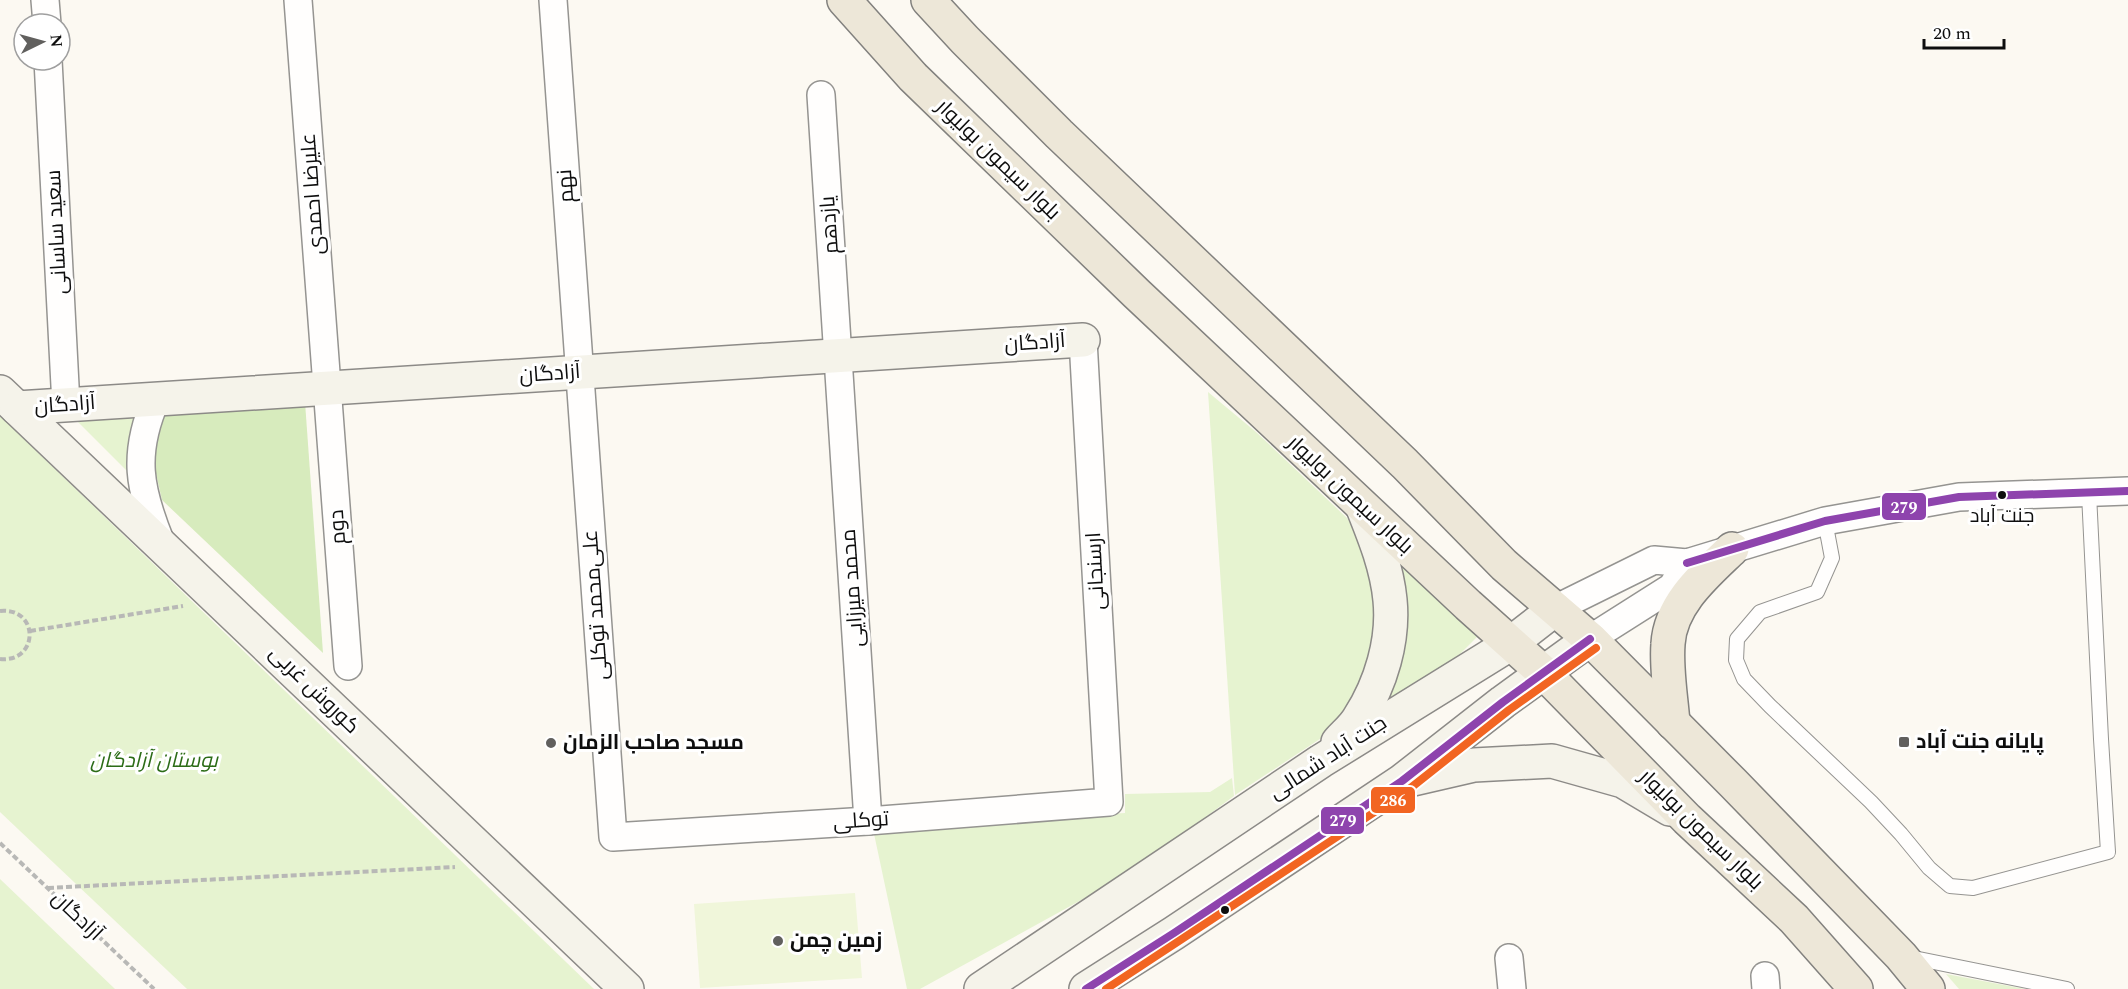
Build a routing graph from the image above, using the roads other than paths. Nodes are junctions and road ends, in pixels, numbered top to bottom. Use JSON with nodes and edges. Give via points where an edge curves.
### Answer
{"nodes":[{"id":1,"x":298,"y":0,"type":"edge"},
{"id":2,"x":553,"y":0,"type":"edge"},
{"id":3,"x":844,"y":0,"type":"edge"},
{"id":4,"x":928,"y":0,"type":"edge"},
{"id":5,"x":49,"y":72,"type":"edge"},
{"id":6,"x":821,"y":95,"type":"dead end"},
{"id":7,"x":1083,"y":340,"type":"joint"},
{"id":8,"x":838,"y":356,"type":"junction"},
{"id":9,"x":579,"y":372,"type":"junction"},
{"id":10,"x":328,"y":388,"type":"junction"},
{"id":11,"x":156,"y":399,"type":"junction"},
{"id":12,"x":9,"y":400,"type":"edge"},
{"id":13,"x":66,"y":405,"type":"junction"},
{"id":14,"x":2128,"y":491,"type":"edge"},
{"id":15,"x":2089,"y":494,"type":"junction"},
{"id":16,"x":1364,"y":508,"type":"junction"},
{"id":17,"x":1825,"y":521,"type":"junction"},
{"id":18,"x":163,"y":546,"type":"junction"},
{"id":19,"x":1732,"y":549,"type":"junction"},
{"id":20,"x":1687,"y":563,"type":"junction"},
{"id":21,"x":1555,"y":609,"type":"junction"},
{"id":22,"x":1590,"y":639,"type":"junction"},
{"id":23,"x":1510,"y":644,"type":"junction"},
{"id":24,"x":348,"y":666,"type":"dead end"},
{"id":25,"x":1543,"y":672,"type":"junction"},
{"id":26,"x":1673,"y":723,"type":"junction"},
{"id":27,"x":1321,"y":761,"type":"junction"},
{"id":28,"x":1402,"y":782,"type":"junction"},
{"id":29,"x":1109,"y":802,"type":"joint"},
{"id":30,"x":1687,"y":819,"type":"junction"},
{"id":31,"x":868,"y":820,"type":"junction"},
{"id":32,"x":613,"y":837,"type":"joint"},
{"id":33,"x":1901,"y":956,"type":"junction"},
{"id":34,"x":1509,"y":958,"type":"dead end"},
{"id":35,"x":627,"y":989,"type":"edge"},
{"id":36,"x":981,"y":989,"type":"edge"},
{"id":37,"x":1086,"y":989,"type":"edge"},
{"id":38,"x":1512,"y":989,"type":"edge"},
{"id":39,"x":1856,"y":989,"type":"edge"},
{"id":40,"x":1928,"y":989,"type":"edge"},
{"id":41,"x":2067,"y":989,"type":"edge"}],
"edges":[{"from":1,"to":10,"type":"street","name":"علیرضا احمدی"},
{"from":2,"to":9,"type":"street","name":"نهم"},
{"from":3,"to":16,"type":"main road","name":"بلوار سیمون بولیوار","via":[[930,94]]},
{"from":4,"to":21,"type":"main road","via":[[1059,134],[1405,464],[1504,565]]},
{"from":5,"to":13,"type":"street","name":"سعید ساسانی"},
{"from":6,"to":8,"type":"street","name":"یازدهم"},
{"from":7,"to":8,"type":"street","name":"آزادگان"},
{"from":7,"to":29,"type":"street","name":"ارسنجانی"},
{"from":8,"to":9,"type":"street","name":"آزادگان"},
{"from":8,"to":31,"type":"street","name":"محمد میرزایی"},
{"from":9,"to":10,"type":"street","name":"آزادگان"},
{"from":9,"to":32,"type":"street","name":"علی‌محمد توکلی"},
{"from":10,"to":11,"type":"street","name":"آزادگان"},
{"from":10,"to":24,"type":"street","name":"دوم"},
{"from":11,"to":13,"type":"street","name":"آزادگان"},
{"from":11,"to":18,"type":"street","via":[[143,436],[140,473],[146,506]]},
{"from":12,"to":13,"type":"street","name":"آزادگان"},
{"from":12,"to":18,"type":"street","name":"کوروش غربی"},
{"from":14,"to":15,"type":"street","name":"جنت آباد شمالی"},
{"from":15,"to":17,"type":"street","name":"جنت آباد شمالی","via":[[1959,497]]},
{"from":15,"to":17,"type":"lane","via":[[2108,852],[1973,888],[1950,886],[1929,868],[1840,771],[1744,679],[1736,660],[1737,639],[1760,612],[1817,592],[1832,558]]},
{"from":16,"to":23,"type":"main road","name":"بلوار سیمون بولیوار"},
{"from":16,"to":27,"type":"street","via":[[1380,552],[1391,624],[1383,667],[1372,695],[1358,719]]},
{"from":17,"to":19,"type":"street","name":"جنت آباد شمالی"},
{"from":18,"to":35,"type":"street","name":"کوروش غربی"},
{"from":19,"to":20,"type":"street","name":"جنت آباد شمالی"},
{"from":19,"to":26,"type":"main road","via":[[1699,582],[1681,605],[1674,622],[1668,642]]},
{"from":20,"to":21,"type":"street","name":"جنت آباد شمالی","via":[[1654,560]]},
{"from":20,"to":22,"type":"street","via":[[1672,587]]},
{"from":21,"to":22,"type":"main road"},
{"from":21,"to":23,"type":"street","name":"جنت آباد شمالی"},
{"from":22,"to":25,"type":"street"},
{"from":22,"to":26,"type":"main road"},
{"from":23,"to":25,"type":"main road","name":"بلوار سیمون بولیوار"},
{"from":23,"to":27,"type":"street","name":"جنت آباد شمالی"},
{"from":25,"to":28,"type":"street"},
{"from":25,"to":30,"type":"main road","name":"بلوار سیمون بولیوار"},
{"from":26,"to":33,"type":"main road"},
{"from":27,"to":36,"type":"street","name":"جنت آباد شمالی"},
{"from":28,"to":30,"type":"street","via":[[1474,765],[1552,761],[1623,781]]},
{"from":28,"to":37,"type":"street"},
{"from":29,"to":31,"type":"street","name":"توکلی"},
{"from":30,"to":39,"type":"main road","name":"بلوار سیمون بولیوار","via":[[1794,919]]},
{"from":31,"to":32,"type":"street","name":"توکلی"},
{"from":33,"to":40,"type":"main road"},
{"from":33,"to":41,"type":"lane"},
{"from":34,"to":38,"type":"street"}]}
